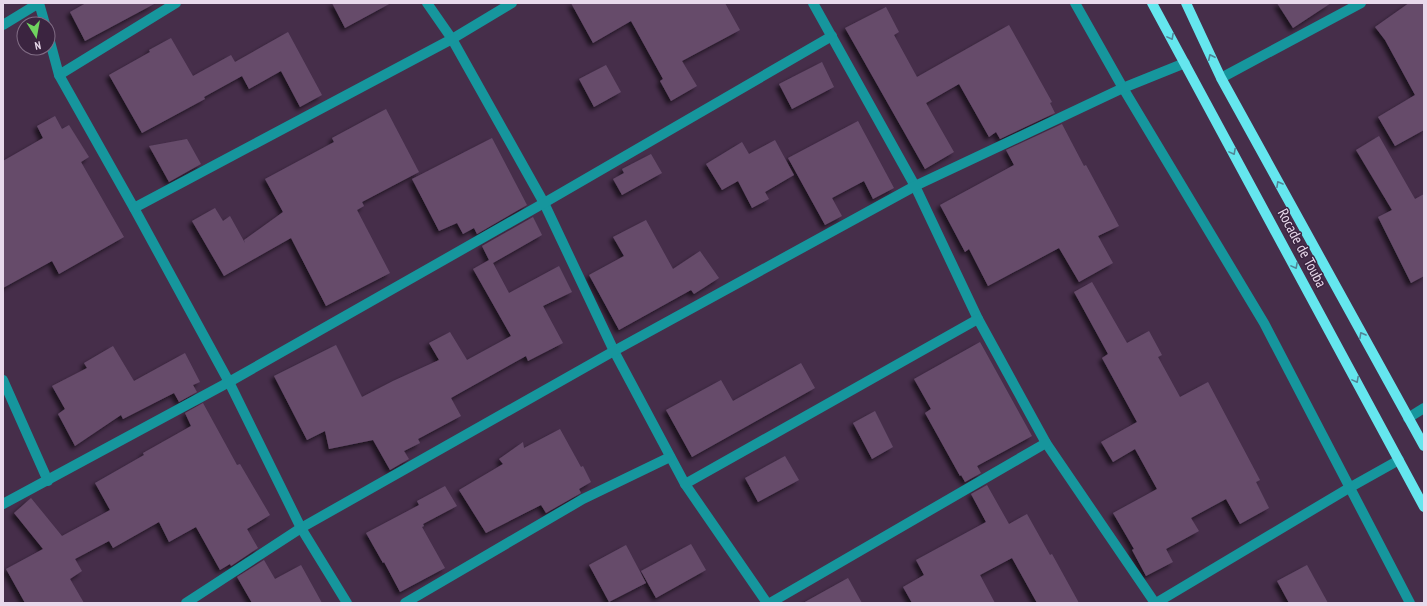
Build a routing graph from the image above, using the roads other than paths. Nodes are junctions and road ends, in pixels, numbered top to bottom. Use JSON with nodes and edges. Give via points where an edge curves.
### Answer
{"nodes":[{"id":1,"x":176,"y":3,"type":"edge"},
{"id":2,"x":427,"y":3,"type":"edge"},
{"id":3,"x":512,"y":3,"type":"edge"},
{"id":4,"x":813,"y":3,"type":"edge"},
{"id":5,"x":1075,"y":3,"type":"edge"},
{"id":6,"x":1152,"y":3,"type":"edge"},
{"id":7,"x":1186,"y":3,"type":"edge"},
{"id":8,"x":1361,"y":3,"type":"edge"},
{"id":9,"x":16,"y":16,"type":"edge"},
{"id":10,"x":17,"y":16,"type":"edge"},
{"id":11,"x":43,"y":16,"type":"edge"},
{"id":12,"x":3,"y":24,"type":"edge"},
{"id":13,"x":832,"y":36,"type":"junction"},
{"id":14,"x":452,"y":39,"type":"junction"},
{"id":15,"x":54,"y":56,"type":"edge"},
{"id":16,"x":1185,"y":63,"type":"junction"},
{"id":17,"x":59,"y":75,"type":"junction"},
{"id":18,"x":1221,"y":78,"type":"junction"},
{"id":19,"x":1123,"y":88,"type":"junction"},
{"id":20,"x":915,"y":186,"type":"junction"},
{"id":21,"x":544,"y":203,"type":"junction"},
{"id":22,"x":134,"y":208,"type":"junction"},
{"id":23,"x":978,"y":319,"type":"junction"},
{"id":24,"x":614,"y":351,"type":"junction"},
{"id":25,"x":3,"y":380,"type":"edge"},
{"id":26,"x":229,"y":382,"type":"junction"},
{"id":27,"x":1424,"y":408,"type":"edge"},
{"id":28,"x":1408,"y":418,"type":"junction"},
{"id":29,"x":1046,"y":443,"type":"junction"},
{"id":30,"x":1424,"y":446,"type":"edge"},
{"id":31,"x":670,"y":457,"type":"junction"},
{"id":32,"x":1399,"y":460,"type":"junction"},
{"id":33,"x":48,"y":481,"type":"junction"},
{"id":34,"x":685,"y":484,"type":"junction"},
{"id":35,"x":1349,"y":488,"type":"junction"},
{"id":36,"x":3,"y":504,"type":"edge"},
{"id":37,"x":1424,"y":507,"type":"edge"},
{"id":38,"x":301,"y":528,"type":"junction"},
{"id":39,"x":186,"y":603,"type":"edge"},
{"id":40,"x":347,"y":603,"type":"edge"},
{"id":41,"x":405,"y":603,"type":"edge"},
{"id":42,"x":769,"y":603,"type":"edge"},
{"id":43,"x":1156,"y":603,"type":"edge"},
{"id":44,"x":1410,"y":603,"type":"edge"}],
"edges":[{"from":1,"to":17,"type":"street"},
{"from":2,"to":14,"type":"street"},
{"from":3,"to":14,"type":"street"},
{"from":4,"to":13,"type":"street"},
{"from":5,"to":19,"type":"street"},
{"from":6,"to":16,"type":"main road","name":"Rocade de Touba","one_way":true},
{"from":18,"to":7,"type":"main road","name":"Rocade de Touba","one_way":true},
{"from":8,"to":18,"type":"street"},
{"from":9,"to":12,"type":"street"},
{"from":10,"to":11,"type":"street","via":[[39,3]]},
{"from":13,"to":20,"type":"street"},
{"from":13,"to":21,"type":"street"},
{"from":14,"to":21,"type":"street"},
{"from":14,"to":22,"type":"street"},
{"from":15,"to":17,"type":"street"},
{"from":16,"to":19,"type":"street"},
{"from":16,"to":32,"type":"main road","name":"Rocade de Touba","one_way":true},
{"from":17,"to":22,"type":"street"},
{"from":28,"to":18,"type":"main road","name":"Rocade de Touba","one_way":true},
{"from":19,"to":20,"type":"street"},
{"from":19,"to":35,"type":"street","via":[[1264,323]]},
{"from":20,"to":23,"type":"street"},
{"from":20,"to":24,"type":"street"},
{"from":21,"to":24,"type":"street"},
{"from":21,"to":26,"type":"street"},
{"from":22,"to":26,"type":"street"},
{"from":23,"to":29,"type":"street"},
{"from":23,"to":34,"type":"street"},
{"from":24,"to":31,"type":"street"},
{"from":24,"to":38,"type":"street"},
{"from":25,"to":33,"type":"street"},
{"from":26,"to":33,"type":"street"},
{"from":26,"to":38,"type":"street"},
{"from":27,"to":28,"type":"street"},
{"from":28,"to":30,"type":"main road","name":"Rocade de Touba"},
{"from":29,"to":42,"type":"street"},
{"from":29,"to":43,"type":"street"},
{"from":31,"to":34,"type":"street"},
{"from":31,"to":41,"type":"street","via":[[583,499]]},
{"from":32,"to":35,"type":"street"},
{"from":32,"to":37,"type":"main road","name":"Rocade de Touba"},
{"from":33,"to":36,"type":"street"},
{"from":34,"to":42,"type":"street"},
{"from":35,"to":43,"type":"street"},
{"from":35,"to":44,"type":"street"},
{"from":38,"to":39,"type":"street"},
{"from":38,"to":40,"type":"street"}]}
